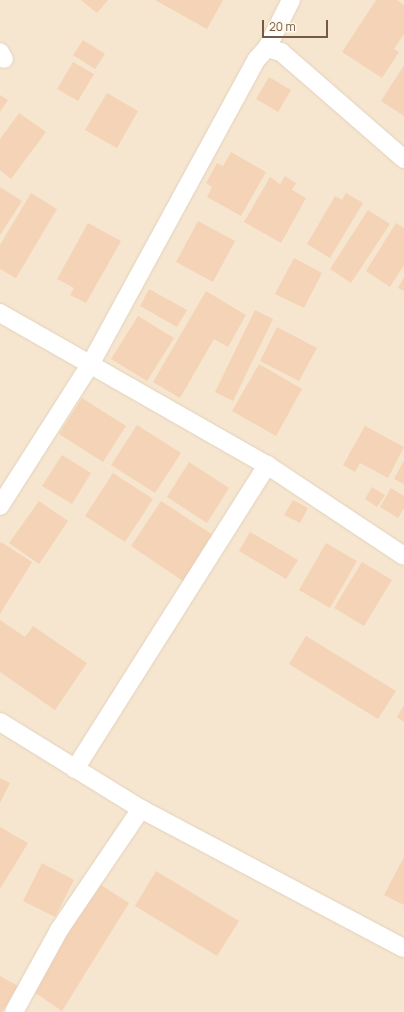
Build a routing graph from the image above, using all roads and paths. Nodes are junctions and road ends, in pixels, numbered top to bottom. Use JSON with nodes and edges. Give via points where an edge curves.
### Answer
{"nodes":[{"id":1,"x":291,"y":0,"type":"edge"},
{"id":2,"x":267,"y":48,"type":"junction"},
{"id":3,"x":404,"y":159,"type":"edge"},
{"id":4,"x":0,"y":313,"type":"edge"},
{"id":5,"x":91,"y":363,"type":"junction"},
{"id":6,"x":267,"y":465,"type":"junction"},
{"id":7,"x":0,"y":506,"type":"edge"},
{"id":8,"x":404,"y":556,"type":"edge"},
{"id":9,"x":0,"y":722,"type":"edge"},
{"id":10,"x":74,"y":769,"type":"junction"},
{"id":11,"x":141,"y":809,"type":"junction"},
{"id":12,"x":404,"y":948,"type":"edge"},
{"id":13,"x":14,"y":1012,"type":"edge"}],
"edges":[{"from":1,"to":2,"type":"street"},
{"from":2,"to":3,"type":"street","via":[[281,52]]},
{"from":2,"to":5,"type":"street","via":[[257,58]]},
{"from":4,"to":5,"type":"street"},
{"from":5,"to":6,"type":"street"},
{"from":5,"to":7,"type":"street"},
{"from":6,"to":8,"type":"street"},
{"from":6,"to":10,"type":"street"},
{"from":9,"to":10,"type":"street"},
{"from":10,"to":11,"type":"street"},
{"from":11,"to":12,"type":"street"},
{"from":11,"to":13,"type":"street","via":[[58,930]]}]}
